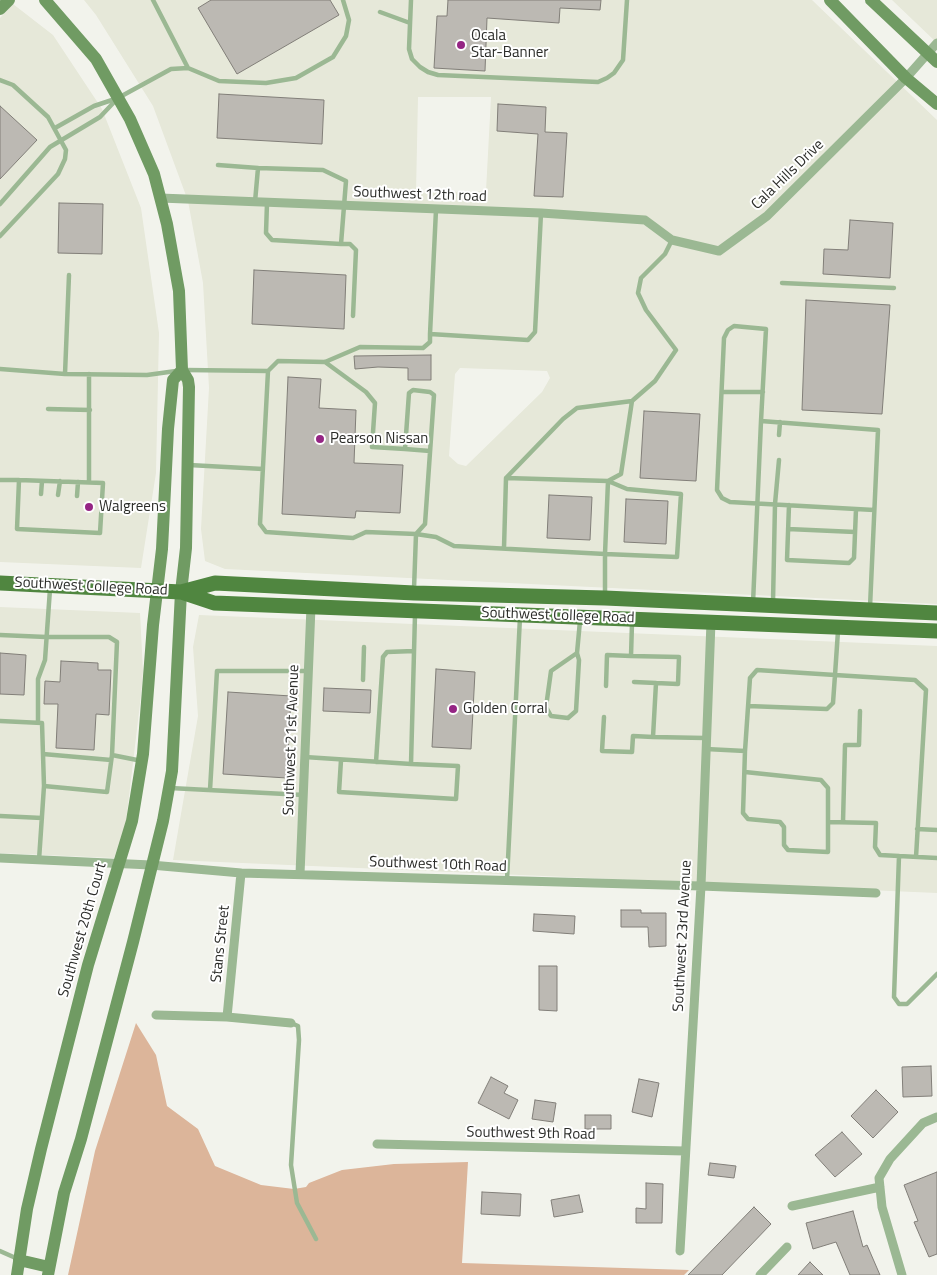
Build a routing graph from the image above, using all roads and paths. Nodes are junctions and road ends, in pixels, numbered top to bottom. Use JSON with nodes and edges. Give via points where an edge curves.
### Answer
{"nodes":[{"id":1,"x":9,"y":0,"type":"edge"},
{"id":2,"x":46,"y":0,"type":"edge"},
{"id":3,"x":152,"y":0,"type":"edge"},
{"id":4,"x":343,"y":0,"type":"edge"},
{"id":5,"x":411,"y":0,"type":"edge"},
{"id":6,"x":627,"y":0,"type":"edge"},
{"id":7,"x":830,"y":0,"type":"edge"},
{"id":8,"x":871,"y":0,"type":"edge"},
{"id":9,"x":0,"y":9,"type":"edge"},
{"id":10,"x":380,"y":12,"type":"dead end"},
{"id":11,"x":410,"y":23,"type":"junction"},
{"id":12,"x":937,"y":43,"type":"edge"},
{"id":13,"x":932,"y":58,"type":"edge"},
{"id":14,"x":188,"y":68,"type":"junction"},
{"id":15,"x":906,"y":78,"type":"junction"},
{"id":16,"x":0,"y":80,"type":"edge"},
{"id":17,"x":118,"y":98,"type":"junction"},
{"id":18,"x":937,"y":104,"type":"edge"},
{"id":19,"x":55,"y":128,"type":"junction"},
{"id":20,"x":60,"y":140,"type":"junction"},
{"id":21,"x":218,"y":165,"type":"dead end"},
{"id":22,"x":258,"y":168,"type":"junction"},
{"id":23,"x":160,"y":198,"type":"junction"},
{"id":24,"x":255,"y":202,"type":"junction"},
{"id":25,"x":267,"y":202,"type":"junction"},
{"id":26,"x":0,"y":204,"type":"edge"},
{"id":27,"x":344,"y":206,"type":"junction"},
{"id":28,"x":436,"y":210,"type":"junction"},
{"id":29,"x":541,"y":213,"type":"junction"},
{"id":30,"x":0,"y":236,"type":"edge"},
{"id":31,"x":672,"y":240,"type":"junction"},
{"id":32,"x":341,"y":244,"type":"junction"},
{"id":33,"x":68,"y":275,"type":"dead end"},
{"id":34,"x":782,"y":282,"type":"dead end"},
{"id":35,"x":894,"y":288,"type":"dead end"},
{"id":36,"x":353,"y":316,"type":"dead end"},
{"id":37,"x":430,"y":334,"type":"junction"},
{"id":38,"x":326,"y":362,"type":"junction"},
{"id":39,"x":0,"y":369,"type":"edge"},
{"id":40,"x":182,"y":370,"type":"junction"},
{"id":41,"x":268,"y":370,"type":"junction"},
{"id":42,"x":65,"y":374,"type":"junction"},
{"id":43,"x":89,"y":374,"type":"junction"},
{"id":44,"x":722,"y":392,"type":"junction"},
{"id":45,"x":762,"y":392,"type":"junction"},
{"id":46,"x":632,"y":401,"type":"junction"},
{"id":47,"x":48,"y":409,"type":"dead end"},
{"id":48,"x":90,"y":410,"type":"junction"},
{"id":49,"x":761,"y":421,"type":"junction"},
{"id":50,"x":780,"y":422,"type":"junction"},
{"id":51,"x":779,"y":435,"type":"dead end"},
{"id":52,"x":405,"y":449,"type":"junction"},
{"id":53,"x":430,"y":451,"type":"junction"},
{"id":54,"x":778,"y":460,"type":"dead end"},
{"id":55,"x":188,"y":465,"type":"junction"},
{"id":56,"x":263,"y":469,"type":"junction"},
{"id":57,"x":506,"y":478,"type":"junction"},
{"id":58,"x":0,"y":480,"type":"edge"},
{"id":59,"x":19,"y":480,"type":"junction"},
{"id":60,"x":42,"y":481,"type":"junction"},
{"id":61,"x":60,"y":481,"type":"junction"},
{"id":62,"x":608,"y":481,"type":"junction"},
{"id":63,"x":78,"y":482,"type":"junction"},
{"id":64,"x":89,"y":482,"type":"junction"},
{"id":65,"x":41,"y":494,"type":"dead end"},
{"id":66,"x":58,"y":495,"type":"dead end"},
{"id":67,"x":77,"y":496,"type":"dead end"},
{"id":68,"x":758,"y":503,"type":"junction"},
{"id":69,"x":775,"y":504,"type":"junction"},
{"id":70,"x":789,"y":505,"type":"junction"},
{"id":71,"x":856,"y":509,"type":"junction"},
{"id":72,"x":874,"y":510,"type":"junction"},
{"id":73,"x":39,"y":523,"type":"dead end"},
{"id":74,"x":56,"y":525,"type":"dead end"},
{"id":75,"x":76,"y":525,"type":"dead end"},
{"id":76,"x":788,"y":529,"type":"junction"},
{"id":77,"x":39,"y":530,"type":"junction"},
{"id":78,"x":56,"y":531,"type":"junction"},
{"id":79,"x":76,"y":532,"type":"junction"},
{"id":80,"x":855,"y":532,"type":"junction"},
{"id":81,"x":416,"y":534,"type":"junction"},
{"id":82,"x":504,"y":548,"type":"junction"},
{"id":83,"x":605,"y":554,"type":"junction"},
{"id":84,"x":0,"y":583,"type":"edge"},
{"id":85,"x":50,"y":585,"type":"junction"},
{"id":86,"x":157,"y":590,"type":"junction"},
{"id":87,"x":181,"y":592,"type":"junction"},
{"id":88,"x":414,"y":593,"type":"junction"},
{"id":89,"x":605,"y":598,"type":"junction"},
{"id":90,"x":753,"y":605,"type":"junction"},
{"id":91,"x":772,"y":606,"type":"junction"},
{"id":92,"x":311,"y":607,"type":"junction"},
{"id":93,"x":414,"y":611,"type":"junction"},
{"id":94,"x":870,"y":611,"type":"junction"},
{"id":95,"x":937,"y":614,"type":"edge"},
{"id":96,"x":520,"y":615,"type":"junction"},
{"id":97,"x":580,"y":617,"type":"junction"},
{"id":98,"x":632,"y":619,"type":"junction"},
{"id":99,"x":711,"y":622,"type":"junction"},
{"id":100,"x":838,"y":627,"type":"junction"},
{"id":101,"x":937,"y":631,"type":"edge"},
{"id":102,"x":0,"y":635,"type":"edge"},
{"id":103,"x":46,"y":637,"type":"junction"},
{"id":104,"x":364,"y":646,"type":"dead end"},
{"id":105,"x":414,"y":651,"type":"junction"},
{"id":106,"x":577,"y":653,"type":"junction"},
{"id":107,"x":631,"y":656,"type":"junction"},
{"id":108,"x":308,"y":671,"type":"junction"},
{"id":109,"x":835,"y":675,"type":"junction"},
{"id":110,"x":363,"y":680,"type":"dead end"},
{"id":111,"x":634,"y":682,"type":"dead end"},
{"id":112,"x":656,"y":683,"type":"junction"},
{"id":113,"x":606,"y":686,"type":"dead end"},
{"id":114,"x":748,"y":706,"type":"junction"},
{"id":115,"x":860,"y":711,"type":"dead end"},
{"id":116,"x":604,"y":717,"type":"dead end"},
{"id":117,"x":0,"y":721,"type":"edge"},
{"id":118,"x":38,"y":723,"type":"junction"},
{"id":119,"x":653,"y":737,"type":"junction"},
{"id":120,"x":705,"y":738,"type":"junction"},
{"id":121,"x":705,"y":749,"type":"junction"},
{"id":122,"x":745,"y":751,"type":"junction"},
{"id":123,"x":43,"y":754,"type":"junction"},
{"id":124,"x":305,"y":757,"type":"junction"},
{"id":125,"x":111,"y":758,"type":"junction"},
{"id":126,"x":341,"y":760,"type":"junction"},
{"id":127,"x":142,"y":761,"type":"junction"},
{"id":128,"x":376,"y":762,"type":"junction"},
{"id":129,"x":411,"y":764,"type":"junction"},
{"id":130,"x":745,"y":772,"type":"junction"},
{"id":131,"x":44,"y":786,"type":"junction"},
{"id":132,"x":169,"y":788,"type":"junction"},
{"id":133,"x":210,"y":790,"type":"junction"},
{"id":134,"x":304,"y":794,"type":"junction"},
{"id":135,"x":0,"y":816,"type":"edge"},
{"id":136,"x":42,"y":818,"type":"junction"},
{"id":137,"x":828,"y":822,"type":"junction"},
{"id":138,"x":844,"y":822,"type":"junction"},
{"id":139,"x":917,"y":829,"type":"junction"},
{"id":140,"x":937,"y":830,"type":"edge"},
{"id":141,"x":899,"y":856,"type":"junction"},
{"id":142,"x":916,"y":857,"type":"junction"},
{"id":143,"x":0,"y":858,"type":"edge"},
{"id":144,"x":937,"y":858,"type":"edge"},
{"id":145,"x":39,"y":860,"type":"junction"},
{"id":146,"x":119,"y":864,"type":"junction"},
{"id":147,"x":151,"y":866,"type":"junction"},
{"id":148,"x":242,"y":873,"type":"junction"},
{"id":149,"x":300,"y":874,"type":"junction"},
{"id":150,"x":506,"y":880,"type":"junction"},
{"id":151,"x":700,"y":886,"type":"junction"},
{"id":152,"x":876,"y":893,"type":"dead end"},
{"id":153,"x":937,"y":974,"type":"edge"},
{"id":154,"x":156,"y":1015,"type":"dead end"},
{"id":155,"x":228,"y":1017,"type":"junction"},
{"id":156,"x":291,"y":1023,"type":"joint"},
{"id":157,"x":937,"y":1117,"type":"edge"},
{"id":158,"x":377,"y":1144,"type":"dead end"},
{"id":159,"x":685,"y":1151,"type":"junction"},
{"id":160,"x":880,"y":1187,"type":"junction"},
{"id":161,"x":792,"y":1206,"type":"dead end"},
{"id":162,"x":316,"y":1238,"type":"dead end"},
{"id":163,"x":787,"y":1247,"type":"dead end"},
{"id":164,"x":0,"y":1251,"type":"edge"},
{"id":165,"x":680,"y":1251,"type":"dead end"},
{"id":166,"x":19,"y":1260,"type":"junction"},
{"id":167,"x":49,"y":1271,"type":"edge"},
{"id":168,"x":17,"y":1275,"type":"edge"},
{"id":169,"x":760,"y":1275,"type":"edge"},
{"id":170,"x":902,"y":1275,"type":"edge"}],
"edges":[{"from":1,"to":9,"type":"main road"},
{"from":2,"to":17,"type":"main road","via":[[96,59]]},
{"from":3,"to":14,"type":"lane"},
{"from":4,"to":14,"type":"lane","via":[[349,20],[346,36],[332,57],[296,78],[266,83],[219,81]]},
{"from":5,"to":11,"type":"lane"},
{"from":6,"to":11,"type":"lane","via":[[623,60],[614,73],[598,82],[428,72],[412,59]]},
{"from":7,"to":15,"type":"main road"},
{"from":8,"to":13,"type":"main road"},
{"from":10,"to":11,"type":"lane"},
{"from":12,"to":13,"type":"street"},
{"from":13,"to":15,"type":"street"},
{"from":14,"to":17,"type":"lane","via":[[170,69]]},
{"from":15,"to":18,"type":"main road"},
{"from":15,"to":31,"type":"street","name":"Cala Hills Drive","via":[[767,216],[719,251]]},
{"from":16,"to":19,"type":"lane","via":[[13,84],[48,117]]},
{"from":17,"to":19,"type":"lane","via":[[94,106]]},
{"from":17,"to":20,"type":"lane","via":[[100,117]]},
{"from":17,"to":23,"type":"main road","via":[[154,174]]},
{"from":19,"to":20,"type":"lane"},
{"from":20,"to":26,"type":"lane","via":[[50,146]]},
{"from":20,"to":30,"type":"lane","via":[[66,150],[58,174]]},
{"from":21,"to":22,"type":"lane"},
{"from":22,"to":24,"type":"lane"},
{"from":22,"to":27,"type":"lane","via":[[323,170],[346,181]]},
{"from":23,"to":24,"type":"street","name":"Southwest 12th road"},
{"from":23,"to":40,"type":"main road","via":[[168,224],[179,291]]},
{"from":24,"to":25,"type":"street","name":"Southwest 12th road"},
{"from":25,"to":27,"type":"street","name":"Southwest 12th road"},
{"from":25,"to":32,"type":"lane","via":[[266,233],[272,240]]},
{"from":27,"to":28,"type":"street","name":"Southwest 12th road"},
{"from":27,"to":32,"type":"lane"},
{"from":28,"to":29,"type":"street","name":"Southwest 12th road"},
{"from":28,"to":37,"type":"lane"},
{"from":29,"to":31,"type":"street","name":"Southwest 12th road","via":[[645,220]]},
{"from":29,"to":37,"type":"lane","via":[[535,332],[528,340]]},
{"from":31,"to":46,"type":"lane","via":[[665,254],[641,278],[638,293],[646,310],[676,350],[655,381]]},
{"from":32,"to":36,"type":"lane","via":[[350,244],[356,250]]},
{"from":33,"to":42,"type":"lane"},
{"from":34,"to":35,"type":"lane"},
{"from":37,"to":38,"type":"lane","via":[[430,342],[423,348],[360,347]]},
{"from":38,"to":41,"type":"lane","via":[[278,361]]},
{"from":38,"to":52,"type":"lane","via":[[366,392],[375,403],[372,447]]},
{"from":39,"to":42,"type":"lane"},
{"from":40,"to":41,"type":"lane"},
{"from":40,"to":43,"type":"lane","via":[[147,375]]},
{"from":40,"to":55,"type":"main road","via":[[189,387]]},
{"from":40,"to":86,"type":"main road","name":"Southwest 20th Court","via":[[173,380]]},
{"from":41,"to":56,"type":"lane"},
{"from":42,"to":43,"type":"lane"},
{"from":43,"to":48,"type":"lane"},
{"from":44,"to":45,"type":"lane"},
{"from":44,"to":45,"type":"lane","via":[[724,338],[734,326],[766,329]]},
{"from":44,"to":68,"type":"lane","via":[[718,490],[722,498],[730,502]]},
{"from":45,"to":49,"type":"lane"},
{"from":46,"to":57,"type":"lane","via":[[577,408],[562,419]]},
{"from":46,"to":62,"type":"lane","via":[[620,474]]},
{"from":47,"to":48,"type":"lane"},
{"from":48,"to":64,"type":"lane"},
{"from":49,"to":50,"type":"lane"},
{"from":49,"to":68,"type":"lane"},
{"from":50,"to":51,"type":"lane"},
{"from":50,"to":72,"type":"lane","via":[[878,430]]},
{"from":52,"to":53,"type":"lane"},
{"from":52,"to":53,"type":"lane","via":[[409,393],[413,390],[434,395]]},
{"from":53,"to":81,"type":"lane","via":[[425,524]]},
{"from":54,"to":69,"type":"lane"},
{"from":55,"to":56,"type":"lane"},
{"from":55,"to":87,"type":"main road","via":[[186,548]]},
{"from":56,"to":81,"type":"lane","via":[[260,524],[266,532],[354,538],[366,532]]},
{"from":57,"to":62,"type":"lane"},
{"from":57,"to":82,"type":"lane"},
{"from":58,"to":59,"type":"lane"},
{"from":59,"to":60,"type":"lane"},
{"from":59,"to":77,"type":"lane","via":[[17,529]]},
{"from":60,"to":61,"type":"lane"},
{"from":60,"to":65,"type":"lane"},
{"from":61,"to":63,"type":"lane"},
{"from":61,"to":66,"type":"lane"},
{"from":62,"to":83,"type":"lane"},
{"from":62,"to":83,"type":"lane","via":[[627,489],[681,494],[677,558]]},
{"from":63,"to":64,"type":"lane"},
{"from":63,"to":67,"type":"lane"},
{"from":64,"to":79,"type":"lane","via":[[103,483],[100,533]]},
{"from":68,"to":69,"type":"lane"},
{"from":68,"to":90,"type":"lane"},
{"from":69,"to":70,"type":"lane"},
{"from":69,"to":91,"type":"lane"},
{"from":70,"to":71,"type":"lane"},
{"from":70,"to":76,"type":"lane"},
{"from":71,"to":72,"type":"lane"},
{"from":71,"to":80,"type":"lane"},
{"from":72,"to":94,"type":"lane"},
{"from":73,"to":77,"type":"lane"},
{"from":74,"to":78,"type":"lane"},
{"from":75,"to":79,"type":"lane"},
{"from":76,"to":80,"type":"lane"},
{"from":76,"to":80,"type":"lane","via":[[787,560],[849,564],[854,558]]},
{"from":77,"to":78,"type":"lane"},
{"from":78,"to":79,"type":"lane"},
{"from":81,"to":82,"type":"lane","via":[[436,536],[454,546]]},
{"from":81,"to":88,"type":"lane"},
{"from":82,"to":83,"type":"lane"},
{"from":83,"to":89,"type":"lane"},
{"from":84,"to":85,"type":"main road","name":"Southwest College Road"},
{"from":85,"to":86,"type":"main road","name":"Southwest College Road"},
{"from":85,"to":103,"type":"lane"},
{"from":86,"to":87,"type":"main road","name":"Southwest College Road"},
{"from":86,"to":127,"type":"main road","name":"Southwest 20th Court"},
{"from":87,"to":88,"type":"main road","name":"Southwest College Road","via":[[215,583]]},
{"from":87,"to":92,"type":"main road","name":"Southwest College Road","via":[[214,603]]},
{"from":87,"to":132,"type":"main road"},
{"from":88,"to":89,"type":"main road","name":"Southwest College Road"},
{"from":89,"to":90,"type":"main road","name":"Southwest College Road"},
{"from":90,"to":91,"type":"main road","name":"Southwest College Road"},
{"from":91,"to":94,"type":"main road","name":"Southwest College Road"},
{"from":92,"to":93,"type":"main road","name":"Southwest College Road"},
{"from":92,"to":108,"type":"street","name":"Southwest 21st Avenue"},
{"from":93,"to":96,"type":"main road","name":"Southwest College Road"},
{"from":93,"to":105,"type":"lane"},
{"from":94,"to":95,"type":"main road","name":"Southwest College Road"},
{"from":96,"to":97,"type":"main road","name":"Southwest College Road"},
{"from":96,"to":150,"type":"lane"},
{"from":97,"to":98,"type":"main road","name":"Southwest College Road"},
{"from":97,"to":106,"type":"lane"},
{"from":98,"to":99,"type":"main road","name":"Southwest College Road"},
{"from":98,"to":107,"type":"lane"},
{"from":99,"to":100,"type":"main road","name":"Southwest College Road"},
{"from":99,"to":120,"type":"street","name":"Southwest 23rd Avenue"},
{"from":100,"to":101,"type":"main road","name":"Southwest College Road"},
{"from":100,"to":109,"type":"lane"},
{"from":102,"to":103,"type":"lane"},
{"from":103,"to":118,"type":"lane","via":[[45,660],[38,679]]},
{"from":103,"to":125,"type":"lane","via":[[109,637],[118,642]]},
{"from":104,"to":110,"type":"lane"},
{"from":105,"to":128,"type":"lane","via":[[387,652],[383,657]]},
{"from":105,"to":129,"type":"lane"},
{"from":106,"to":106,"type":"lane","via":[[551,671],[546,707],[551,716],[568,718],[576,711]]},
{"from":107,"to":112,"type":"lane","via":[[679,658],[678,684]]},
{"from":107,"to":113,"type":"lane","via":[[606,655]]},
{"from":108,"to":124,"type":"street","name":"Southwest 21st Avenue"},
{"from":108,"to":133,"type":"lane","via":[[217,671]]},
{"from":109,"to":114,"type":"lane","via":[[833,703],[827,709]]},
{"from":109,"to":114,"type":"lane","via":[[757,670],[750,678]]},
{"from":109,"to":139,"type":"lane","via":[[915,680],[926,690]]},
{"from":111,"to":112,"type":"lane"},
{"from":112,"to":119,"type":"lane"},
{"from":114,"to":122,"type":"lane"},
{"from":115,"to":138,"type":"lane","via":[[859,745],[845,745]]},
{"from":116,"to":119,"type":"lane","via":[[602,750],[632,752],[633,736]]},
{"from":117,"to":118,"type":"lane"},
{"from":118,"to":123,"type":"lane","via":[[42,723]]},
{"from":119,"to":120,"type":"lane"},
{"from":120,"to":121,"type":"street","name":"Southwest 23rd Avenue"},
{"from":121,"to":122,"type":"lane"},
{"from":121,"to":151,"type":"street","name":"Southwest 23rd Avenue"},
{"from":122,"to":130,"type":"lane"},
{"from":123,"to":125,"type":"lane"},
{"from":123,"to":131,"type":"lane"},
{"from":124,"to":126,"type":"lane"},
{"from":124,"to":134,"type":"street","name":"Southwest 21st Avenue"},
{"from":125,"to":127,"type":"lane"},
{"from":125,"to":131,"type":"lane","via":[[108,792]]},
{"from":126,"to":128,"type":"lane"},
{"from":126,"to":129,"type":"lane","via":[[339,792],[456,799],[458,766]]},
{"from":127,"to":146,"type":"main road","name":"Southwest 20th Court","via":[[132,821]]},
{"from":128,"to":129,"type":"lane"},
{"from":130,"to":137,"type":"lane","via":[[821,780],[828,788]]},
{"from":130,"to":137,"type":"lane","via":[[743,813],[748,819],[780,822],[788,850],[828,852]]},
{"from":131,"to":136,"type":"lane"},
{"from":132,"to":133,"type":"lane"},
{"from":132,"to":147,"type":"main road"},
{"from":133,"to":134,"type":"lane"},
{"from":134,"to":149,"type":"street","name":"Southwest 21st Avenue"},
{"from":135,"to":136,"type":"lane"},
{"from":136,"to":145,"type":"lane"},
{"from":137,"to":138,"type":"lane"},
{"from":138,"to":141,"type":"lane","via":[[876,823],[875,846],[880,855]]},
{"from":139,"to":140,"type":"lane"},
{"from":139,"to":142,"type":"lane"},
{"from":141,"to":142,"type":"lane"},
{"from":141,"to":153,"type":"lane","via":[[894,998],[899,1004],[907,1004]]},
{"from":142,"to":144,"type":"lane"},
{"from":143,"to":145,"type":"street","name":"Southwest 10th Road"},
{"from":145,"to":146,"type":"street","name":"Southwest 10th Road"},
{"from":146,"to":147,"type":"street","name":"Southwest 10th Road"},
{"from":146,"to":166,"type":"main road","name":"Southwest 20th Court","via":[[88,965],[41,1149]]},
{"from":147,"to":148,"type":"street","name":"Southwest 10th Road"},
{"from":147,"to":167,"type":"main road","via":[[96,1083],[64,1192]]},
{"from":148,"to":149,"type":"street","name":"Southwest 10th Road"},
{"from":148,"to":155,"type":"street","name":"Stans Street"},
{"from":149,"to":150,"type":"street","name":"Southwest 10th Road"},
{"from":150,"to":151,"type":"street","name":"Southwest 10th Road"},
{"from":151,"to":152,"type":"street","name":"Southwest 10th Road"},
{"from":151,"to":159,"type":"street","name":"Southwest 23rd Avenue"},
{"from":154,"to":155,"type":"street"},
{"from":155,"to":156,"type":"street"},
{"from":156,"to":162,"type":"lane","via":[[298,1026],[299,1040],[291,1165],[297,1203]]},
{"from":157,"to":160,"type":"street","via":[[923,1123],[890,1159],[879,1178]]},
{"from":158,"to":159,"type":"street","name":"Southwest 9th Road"},
{"from":159,"to":165,"type":"street","name":"Southwest 23rd Avenue"},
{"from":160,"to":161,"type":"street"},
{"from":160,"to":170,"type":"street","via":[[882,1207]]},
{"from":163,"to":169,"type":"street"},
{"from":164,"to":166,"type":"lane"},
{"from":166,"to":167,"type":"main road"},
{"from":166,"to":168,"type":"main road","name":"Southwest 20th Court"}]}
